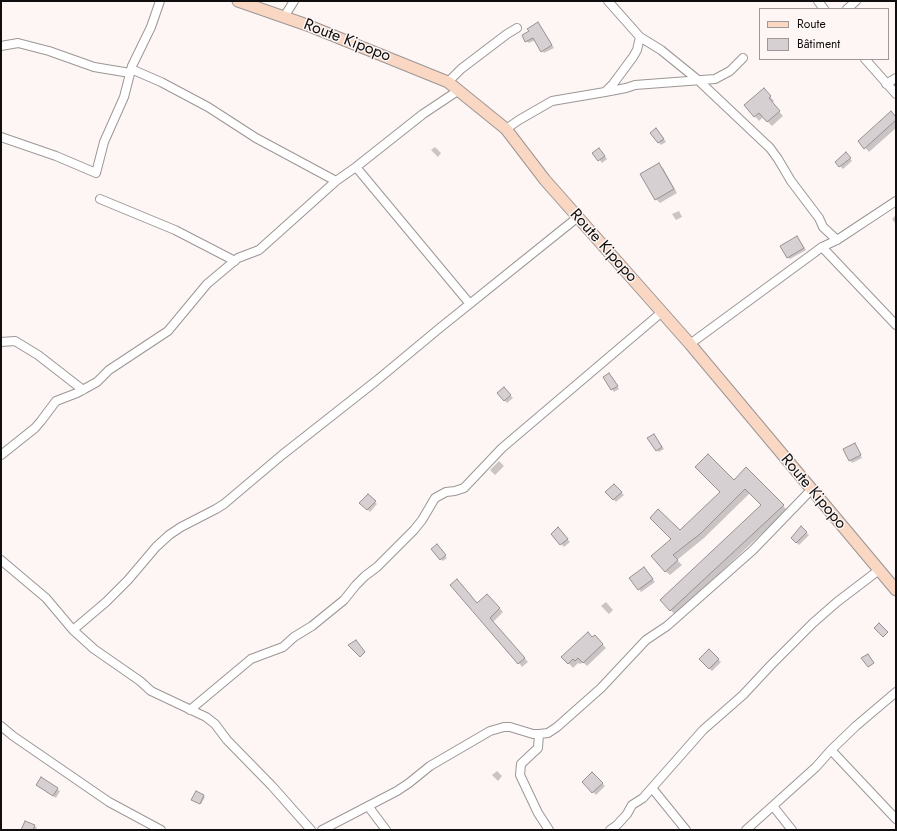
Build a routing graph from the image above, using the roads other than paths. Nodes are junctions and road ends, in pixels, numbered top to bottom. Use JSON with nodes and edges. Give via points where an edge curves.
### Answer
{"nodes":[{"id":1,"x":160,"y":1,"type":"edge"},
{"id":2,"x":238,"y":1,"type":"edge"},
{"id":3,"x":294,"y":1,"type":"edge"},
{"id":4,"x":608,"y":1,"type":"edge"},
{"id":5,"x":856,"y":1,"type":"edge"},
{"id":6,"x":848,"y":8,"type":"edge"},
{"id":7,"x":284,"y":17,"type":"junction"},
{"id":8,"x":517,"y":28,"type":"dead end"},
{"id":9,"x":640,"y":37,"type":"junction"},
{"id":10,"x":1,"y":46,"type":"edge"},
{"id":11,"x":743,"y":58,"type":"dead end"},
{"id":12,"x":866,"y":60,"type":"edge"},
{"id":13,"x":131,"y":71,"type":"junction"},
{"id":14,"x":896,"y":78,"type":"edge"},
{"id":15,"x":698,"y":80,"type":"junction"},
{"id":16,"x":448,"y":82,"type":"junction"},
{"id":17,"x":886,"y":84,"type":"junction"},
{"id":18,"x":459,"y":90,"type":"junction"},
{"id":19,"x":605,"y":92,"type":"junction"},
{"id":20,"x":896,"y":94,"type":"edge"},
{"id":21,"x":506,"y":129,"type":"junction"},
{"id":22,"x":1,"y":137,"type":"edge"},
{"id":23,"x":356,"y":167,"type":"junction"},
{"id":24,"x":336,"y":181,"type":"junction"},
{"id":25,"x":100,"y":199,"type":"dead end"},
{"id":26,"x":896,"y":201,"type":"edge"},
{"id":27,"x":578,"y":217,"type":"junction"},
{"id":28,"x":837,"y":240,"type":"junction"},
{"id":29,"x":822,"y":247,"type":"junction"},
{"id":30,"x":235,"y":261,"type":"junction"},
{"id":31,"x":470,"y":304,"type":"junction"},
{"id":32,"x":662,"y":312,"type":"junction"},
{"id":33,"x":896,"y":325,"type":"edge"},
{"id":34,"x":1,"y":342,"type":"edge"},
{"id":35,"x":690,"y":344,"type":"junction"},
{"id":36,"x":83,"y":390,"type":"junction"},
{"id":37,"x":1,"y":455,"type":"edge"},
{"id":38,"x":811,"y":490,"type":"junction"},
{"id":39,"x":1,"y":560,"type":"edge"},
{"id":40,"x":879,"y":570,"type":"junction"},
{"id":41,"x":896,"y":590,"type":"edge"},
{"id":42,"x":73,"y":630,"type":"junction"},
{"id":43,"x":896,"y":692,"type":"edge"},
{"id":44,"x":190,"y":710,"type":"junction"},
{"id":45,"x":1,"y":726,"type":"edge"},
{"id":46,"x":540,"y":734,"type":"junction"},
{"id":47,"x":831,"y":750,"type":"junction"},
{"id":48,"x":652,"y":788,"type":"junction"},
{"id":49,"x":368,"y":806,"type":"junction"},
{"id":50,"x":773,"y":806,"type":"junction"},
{"id":51,"x":896,"y":819,"type":"edge"},
{"id":52,"x":161,"y":830,"type":"edge"},
{"id":53,"x":311,"y":830,"type":"edge"},
{"id":54,"x":322,"y":830,"type":"edge"},
{"id":55,"x":386,"y":830,"type":"edge"},
{"id":56,"x":549,"y":830,"type":"edge"},
{"id":57,"x":610,"y":830,"type":"edge"},
{"id":58,"x":686,"y":830,"type":"edge"},
{"id":59,"x":746,"y":830,"type":"edge"},
{"id":60,"x":792,"y":830,"type":"edge"}],
"edges":[{"from":1,"to":13,"type":"street"},
{"from":2,"to":7,"type":"main road","name":"Route Kipopo"},
{"from":3,"to":7,"type":"street"},
{"from":4,"to":9,"type":"street"},
{"from":5,"to":6,"type":"street"},
{"from":7,"to":16,"type":"main road","name":"Route Kipopo"},
{"from":8,"to":16,"type":"street","via":[[461,69]]},
{"from":9,"to":15,"type":"street","via":[[661,50]]},
{"from":9,"to":19,"type":"street","via":[[634,57]]},
{"from":10,"to":13,"type":"street","via":[[18,42],[94,67]]},
{"from":11,"to":15,"type":"street","via":[[730,71],[715,79]]},
{"from":12,"to":17,"type":"street"},
{"from":13,"to":22,"type":"street","via":[[124,97],[104,142],[96,173]]},
{"from":13,"to":24,"type":"street","via":[[161,82],[208,107],[256,138]]},
{"from":14,"to":17,"type":"street"},
{"from":15,"to":19,"type":"street","via":[[634,86]]},
{"from":15,"to":28,"type":"street","via":[[770,148],[790,181],[820,218],[823,227]]},
{"from":16,"to":18,"type":"main road","name":"Route Kipopo"},
{"from":17,"to":20,"type":"street"},
{"from":18,"to":21,"type":"main road","name":"Route Kipopo"},
{"from":18,"to":23,"type":"street","via":[[423,114]]},
{"from":19,"to":21,"type":"street","via":[[552,101]]},
{"from":21,"to":27,"type":"main road","name":"Route Kipopo","via":[[545,180]]},
{"from":23,"to":24,"type":"street"},
{"from":23,"to":31,"type":"street"},
{"from":24,"to":30,"type":"street","via":[[259,250]]},
{"from":25,"to":30,"type":"street","via":[[175,230]]},
{"from":26,"to":28,"type":"street"},
{"from":27,"to":31,"type":"street"},
{"from":27,"to":32,"type":"main road","name":"Route Kipopo"},
{"from":28,"to":29,"type":"street"},
{"from":29,"to":33,"type":"street"},
{"from":29,"to":35,"type":"street"},
{"from":30,"to":36,"type":"street","via":[[207,284],[168,331],[108,370],[98,382]]},
{"from":31,"to":42,"type":"street","via":[[224,504],[169,535],[106,602]]},
{"from":32,"to":35,"type":"main road","name":"Route Kipopo"},
{"from":32,"to":44,"type":"street","via":[[502,448],[464,488],[446,492],[435,498],[414,530],[365,576],[344,600],[283,647],[251,659]]},
{"from":34,"to":36,"type":"street","via":[[15,342],[38,355]]},
{"from":35,"to":38,"type":"main road","name":"Route Kipopo"},
{"from":36,"to":37,"type":"street","via":[[56,401],[38,425]]},
{"from":38,"to":40,"type":"main road","name":"Route Kipopo"},
{"from":38,"to":46,"type":"street","via":[[753,550],[667,626],[646,640],[601,688],[557,728]]},
{"from":39,"to":42,"type":"street","via":[[46,598]]},
{"from":40,"to":41,"type":"main road","name":"Route Kipopo"},
{"from":40,"to":48,"type":"street","via":[[813,623],[743,694],[703,730]]},
{"from":42,"to":44,"type":"street","via":[[94,649],[151,691]]},
{"from":43,"to":47,"type":"street"},
{"from":44,"to":53,"type":"street","via":[[215,724]]},
{"from":45,"to":52,"type":"street","via":[[109,802]]},
{"from":46,"to":49,"type":"street","via":[[510,727],[490,731]]},
{"from":46,"to":56,"type":"street","via":[[538,748],[521,764],[520,775]]},
{"from":47,"to":50,"type":"street"},
{"from":47,"to":51,"type":"street"},
{"from":48,"to":57,"type":"street","via":[[632,805],[627,814]]},
{"from":48,"to":58,"type":"street"},
{"from":49,"to":54,"type":"street"},
{"from":49,"to":55,"type":"street"},
{"from":50,"to":59,"type":"street"},
{"from":50,"to":60,"type":"street"}]}
